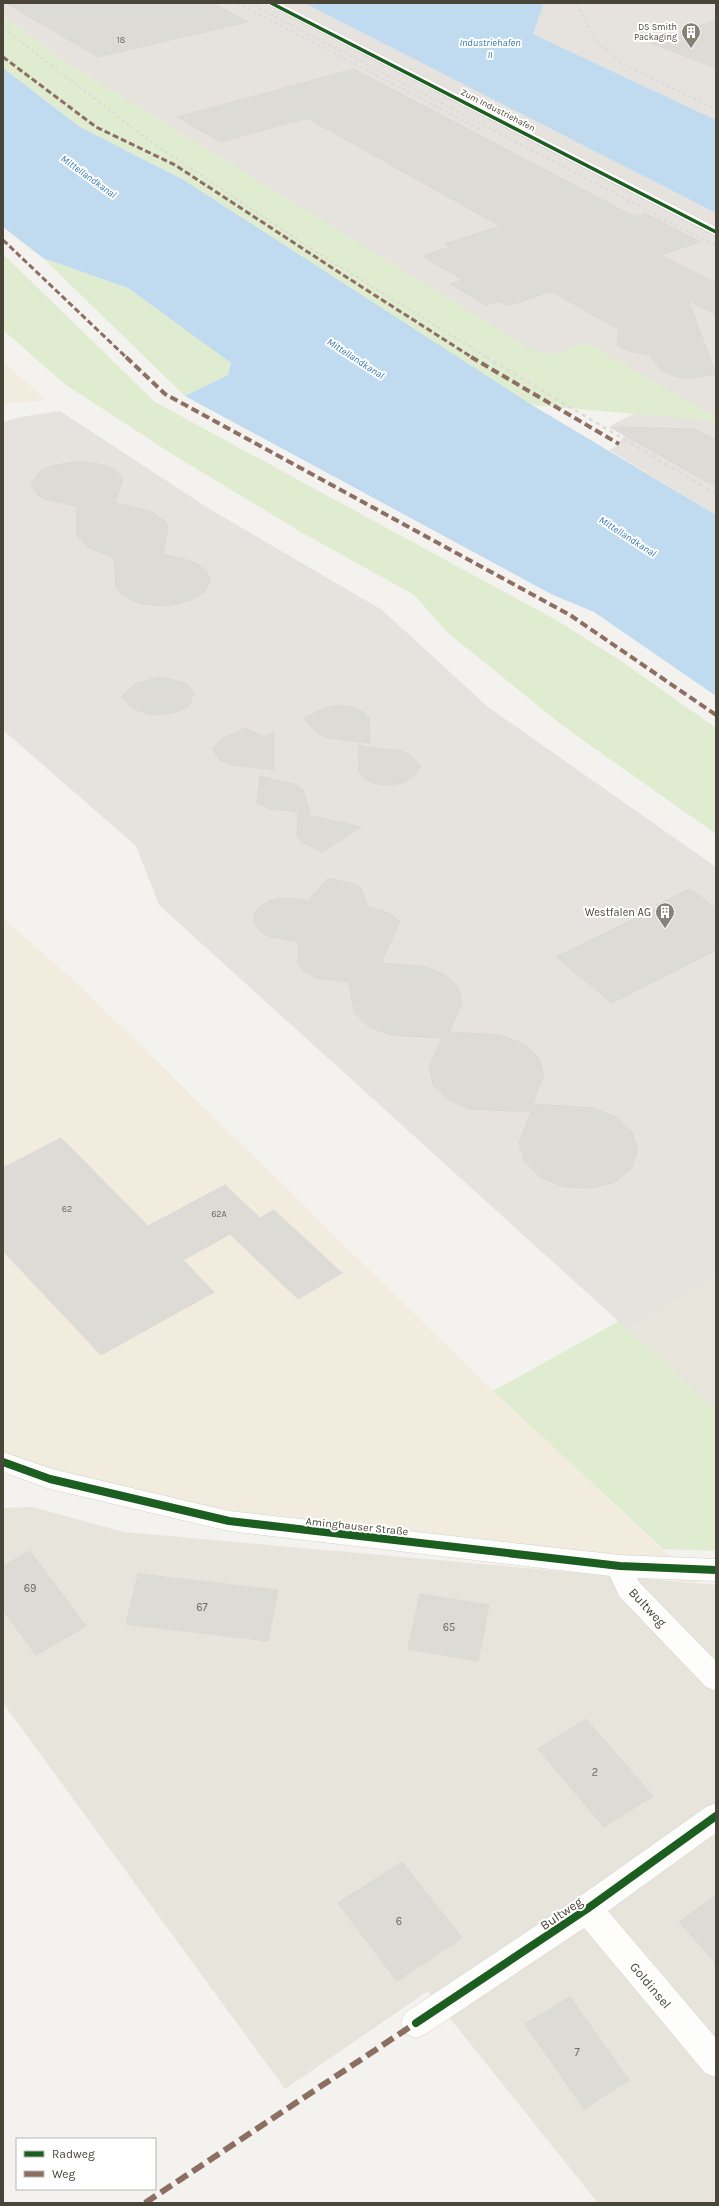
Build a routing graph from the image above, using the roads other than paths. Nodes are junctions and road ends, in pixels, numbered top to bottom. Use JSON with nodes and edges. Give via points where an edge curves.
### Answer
{"nodes":[{"id":1,"x":271,"y":3,"type":"edge"},
{"id":2,"x":716,"y":232,"type":"edge"},
{"id":3,"x":3,"y":1462,"type":"edge"},
{"id":4,"x":620,"y":1566,"type":"junction"},
{"id":5,"x":716,"y":1570,"type":"edge"},
{"id":6,"x":716,"y":1679,"type":"edge"},
{"id":7,"x":716,"y":1816,"type":"edge"},
{"id":8,"x":587,"y":1909,"type":"junction"},
{"id":9,"x":416,"y":2023,"type":"dead end"},
{"id":10,"x":716,"y":2062,"type":"edge"}],
"edges":[{"from":1,"to":2,"type":"street","name":"Zum Industriehafen"},
{"from":3,"to":4,"type":"street","name":"Aminghauser Straße","via":[[50,1479],[229,1521]]},
{"from":4,"to":5,"type":"street","name":"Aminghauser Straße"},
{"from":4,"to":6,"type":"street","name":"Bultweg","via":[[628,1588]]},
{"from":7,"to":8,"type":"street","name":"Bultweg"},
{"from":8,"to":9,"type":"street","name":"Bultweg"},
{"from":8,"to":10,"type":"street","name":"Goldinsel"}]}
